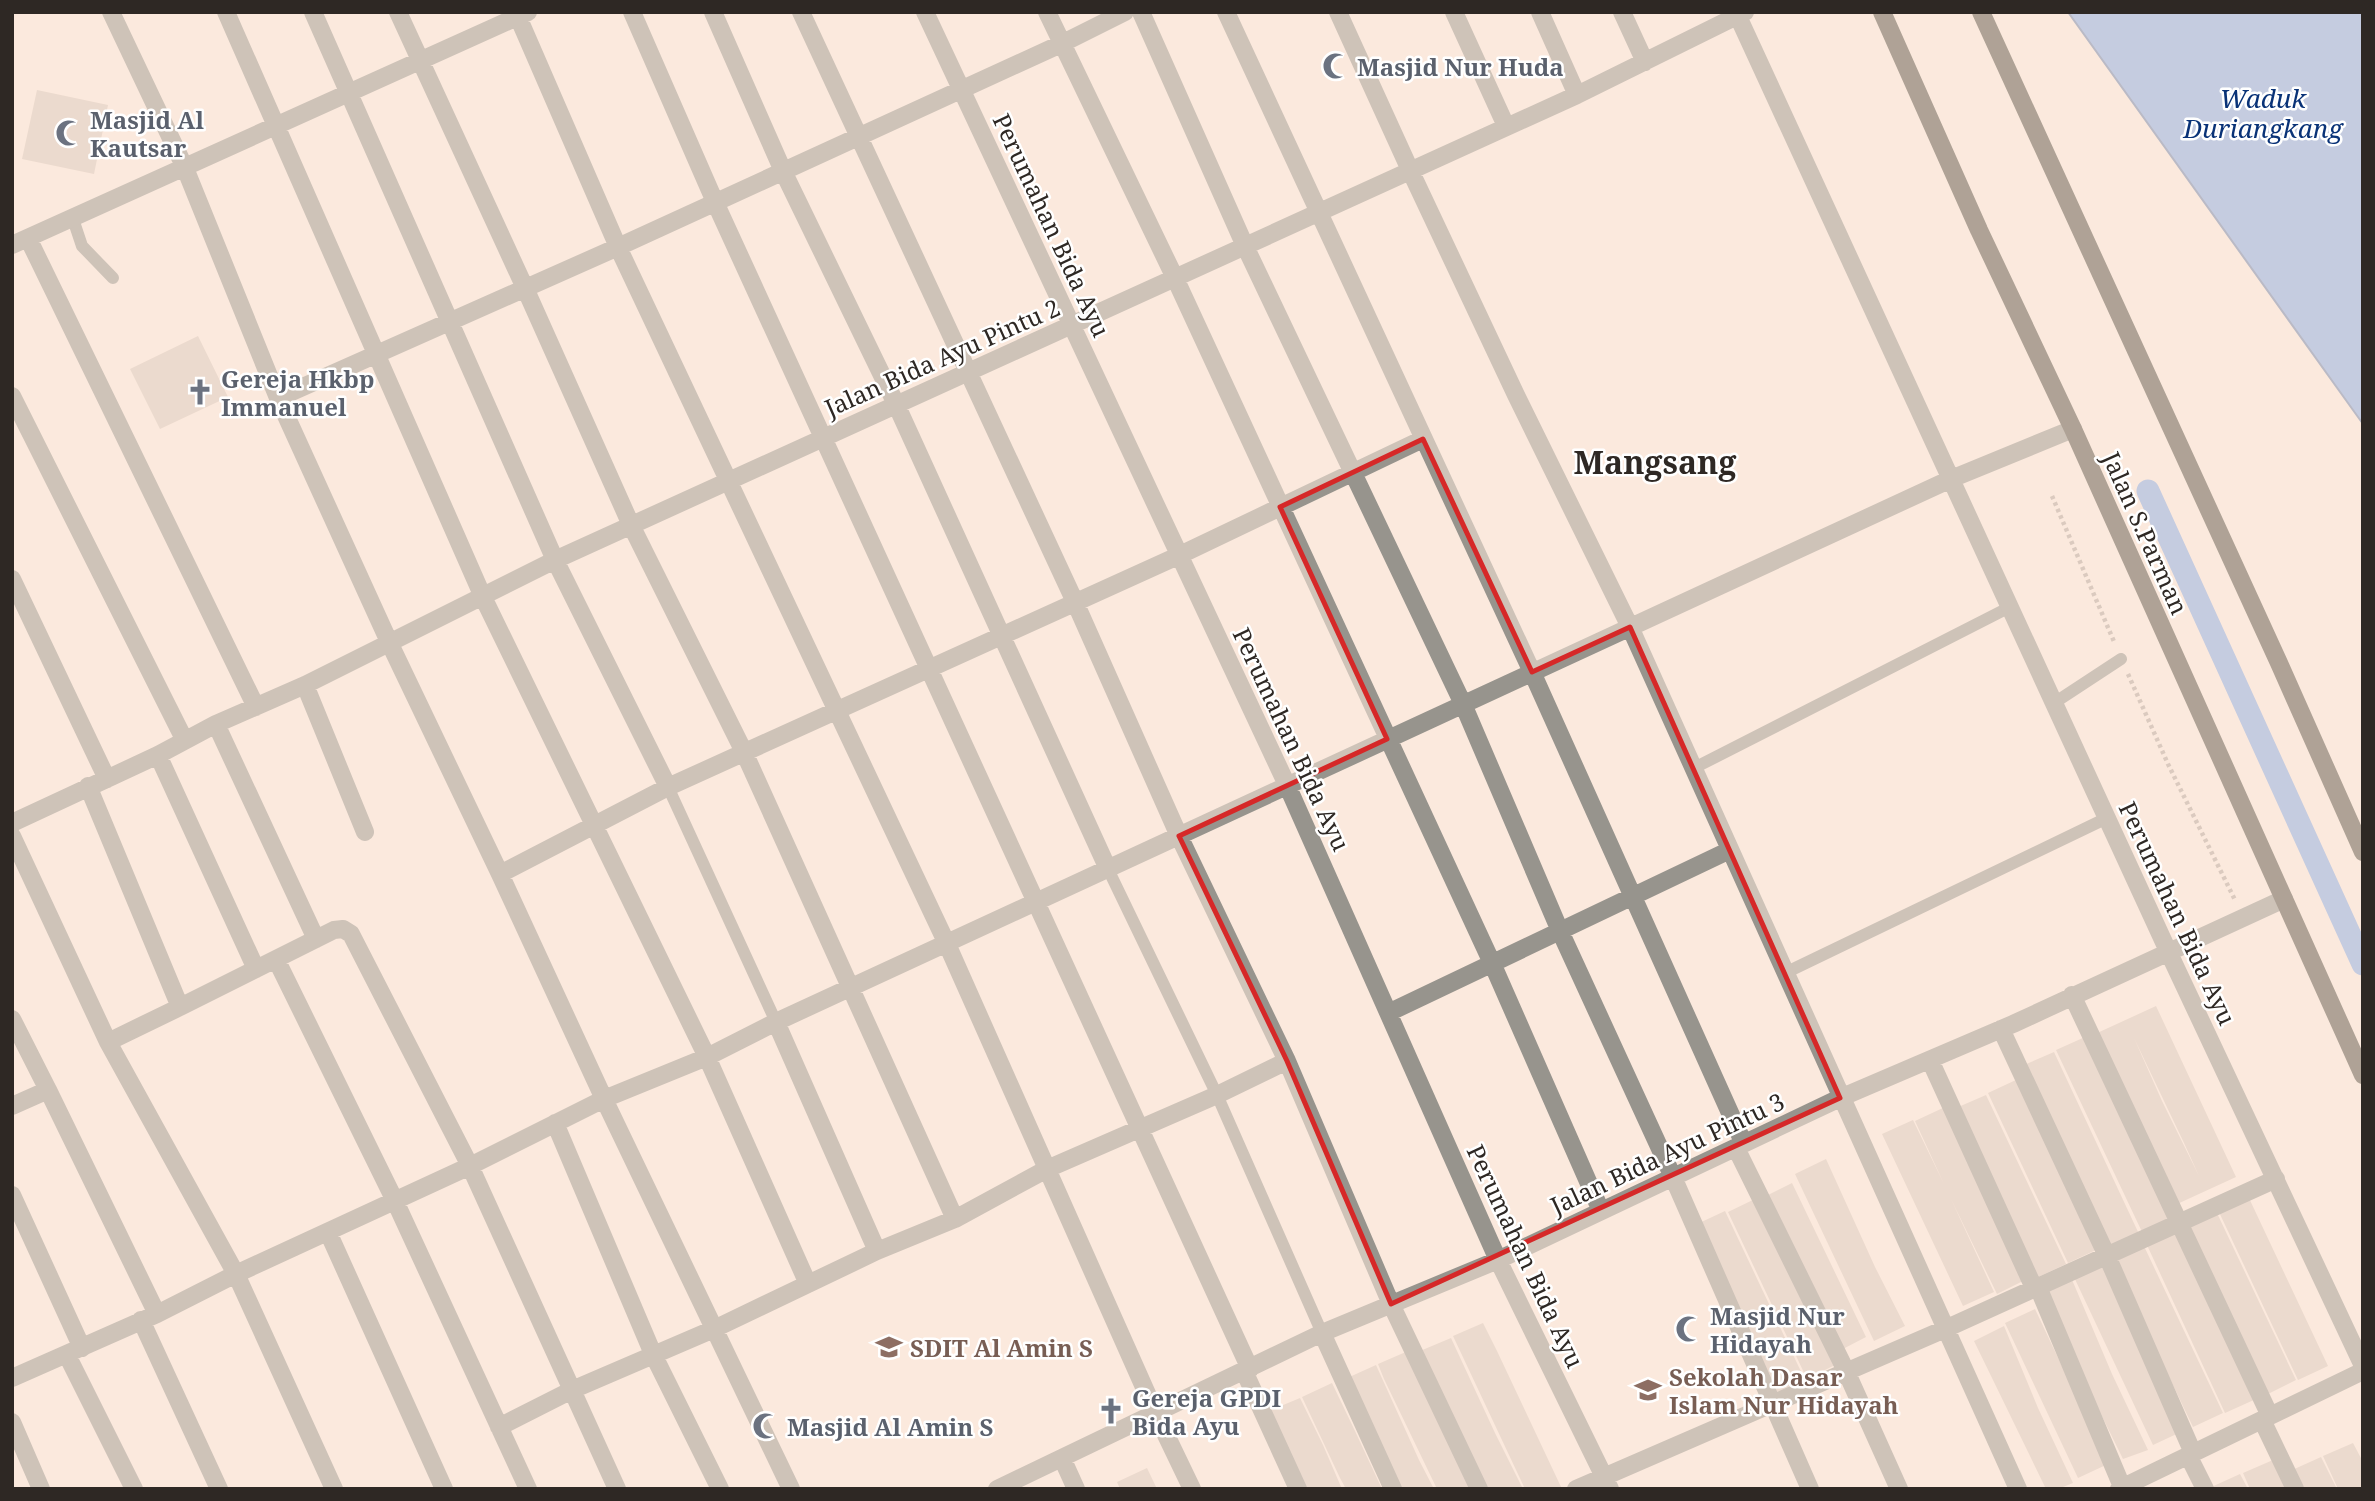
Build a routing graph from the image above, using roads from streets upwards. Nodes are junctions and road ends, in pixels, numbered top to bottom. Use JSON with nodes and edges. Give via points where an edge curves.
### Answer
{"nodes":[{"id":1,"x":111,"y":12,"type":"edge"},
{"id":2,"x":226,"y":12,"type":"edge"},
{"id":3,"x":313,"y":12,"type":"edge"},
{"id":4,"x":398,"y":12,"type":"edge"},
{"id":5,"x":632,"y":12,"type":"edge"},
{"id":6,"x":713,"y":12,"type":"edge"},
{"id":7,"x":801,"y":12,"type":"edge"},
{"id":8,"x":925,"y":12,"type":"edge"},
{"id":9,"x":1046,"y":12,"type":"edge"},
{"id":10,"x":1125,"y":12,"type":"edge"},
{"id":11,"x":1141,"y":12,"type":"edge"},
{"id":12,"x":1226,"y":12,"type":"edge"},
{"id":13,"x":1338,"y":12,"type":"edge"},
{"id":14,"x":1454,"y":12,"type":"edge"},
{"id":15,"x":1540,"y":12,"type":"edge"},
{"id":16,"x":1622,"y":12,"type":"edge"},
{"id":17,"x":1882,"y":12,"type":"edge"},
{"id":18,"x":1981,"y":12,"type":"edge"},
{"id":19,"x":1740,"y":13,"type":"edge"},
{"id":20,"x":521,"y":14,"type":"edge"},
{"id":21,"x":1061,"y":44,"type":"junction"},
{"id":22,"x":421,"y":61,"type":"junction"},
{"id":23,"x":1645,"y":62,"type":"junction"},
{"id":24,"x":960,"y":89,"type":"junction"},
{"id":25,"x":350,"y":93,"type":"junction"},
{"id":26,"x":1577,"y":95,"type":"junction"},
{"id":27,"x":1506,"y":126,"type":"junction"},
{"id":28,"x":276,"y":127,"type":"junction"},
{"id":29,"x":858,"y":137,"type":"junction"},
{"id":30,"x":185,"y":168,"type":"junction"},
{"id":31,"x":1410,"y":170,"type":"junction"},
{"id":32,"x":783,"y":171,"type":"junction"},
{"id":33,"x":715,"y":202,"type":"junction"},
{"id":34,"x":1319,"y":212,"type":"junction"},
{"id":35,"x":20,"y":242,"type":"edge"},
{"id":36,"x":1245,"y":246,"type":"junction"},
{"id":37,"x":618,"y":247,"type":"junction"},
{"id":38,"x":1175,"y":278,"type":"junction"},
{"id":39,"x":526,"y":288,"type":"junction"},
{"id":40,"x":450,"y":321,"type":"junction"},
{"id":41,"x":1072,"y":325,"type":"junction"},
{"id":42,"x":377,"y":354,"type":"junction"},
{"id":43,"x":967,"y":372,"type":"junction"},
{"id":44,"x":12,"y":396,"type":"edge"},
{"id":45,"x":278,"y":398,"type":"junction"},
{"id":46,"x":896,"y":404,"type":"junction"},
{"id":47,"x":2073,"y":429,"type":"junction"},
{"id":48,"x":823,"y":438,"type":"junction"},
{"id":49,"x":1423,"y":439,"type":"junction"},
{"id":50,"x":1353,"y":473,"type":"junction"},
{"id":51,"x":1951,"y":479,"type":"junction"},
{"id":52,"x":728,"y":481,"type":"junction"},
{"id":53,"x":1280,"y":507,"type":"junction"},
{"id":54,"x":631,"y":526,"type":"junction"},
{"id":55,"x":1180,"y":555,"type":"junction"},
{"id":56,"x":555,"y":560,"type":"junction"},
{"id":57,"x":12,"y":579,"type":"edge"},
{"id":58,"x":483,"y":597,"type":"junction"},
{"id":59,"x":1075,"y":602,"type":"junction"},
{"id":60,"x":1630,"y":627,"type":"junction"},
{"id":61,"x":1001,"y":636,"type":"junction"},
{"id":62,"x":390,"y":644,"type":"junction"},
{"id":63,"x":928,"y":668,"type":"junction"},
{"id":64,"x":1532,"y":672,"type":"junction"},
{"id":65,"x":304,"y":685,"type":"junction"},
{"id":66,"x":1463,"y":704,"type":"junction"},
{"id":67,"x":256,"y":707,"type":"junction"},
{"id":68,"x":836,"y":710,"type":"junction"},
{"id":69,"x":216,"y":724,"type":"junction"},
{"id":70,"x":184,"y":739,"type":"junction"},
{"id":71,"x":1387,"y":739,"type":"junction"},
{"id":72,"x":744,"y":752,"type":"junction"},
{"id":73,"x":158,"y":755,"type":"junction"},
{"id":74,"x":107,"y":779,"type":"junction"},
{"id":75,"x":1287,"y":785,"type":"junction"},
{"id":76,"x":88,"y":786,"type":"junction"},
{"id":77,"x":668,"y":788,"type":"junction"},
{"id":78,"x":12,"y":823,"type":"edge"},
{"id":79,"x":594,"y":825,"type":"junction"},
{"id":80,"x":365,"y":832,"type":"dead end"},
{"id":81,"x":12,"y":836,"type":"edge"},
{"id":82,"x":1179,"y":836,"type":"junction"},
{"id":83,"x":1730,"y":850,"type":"junction"},
{"id":84,"x":2363,"y":852,"type":"edge"},
{"id":85,"x":1108,"y":869,"type":"junction"},
{"id":86,"x":500,"y":874,"type":"junction"},
{"id":87,"x":1632,"y":897,"type":"junction"},
{"id":88,"x":2284,"y":899,"type":"junction"},
{"id":89,"x":1036,"y":903,"type":"junction"},
{"id":90,"x":1560,"y":931,"type":"junction"},
{"id":91,"x":316,"y":939,"type":"junction"},
{"id":92,"x":947,"y":944,"type":"junction"},
{"id":93,"x":2168,"y":951,"type":"junction"},
{"id":94,"x":276,"y":959,"type":"junction"},
{"id":95,"x":1492,"y":963,"type":"junction"},
{"id":96,"x":256,"y":969,"type":"junction"},
{"id":97,"x":851,"y":988,"type":"junction"},
{"id":98,"x":2072,"y":995,"type":"junction"},
{"id":99,"x":180,"y":1007,"type":"junction"},
{"id":100,"x":1390,"y":1012,"type":"junction"},
{"id":101,"x":12,"y":1019,"type":"edge"},
{"id":102,"x":776,"y":1022,"type":"junction"},
{"id":103,"x":2001,"y":1029,"type":"junction"},
{"id":104,"x":108,"y":1042,"type":"junction"},
{"id":105,"x":707,"y":1057,"type":"junction"},
{"id":106,"x":1930,"y":1060,"type":"junction"},
{"id":107,"x":1287,"y":1061,"type":"junction"},
{"id":108,"x":2363,"y":1075,"type":"edge"},
{"id":109,"x":48,"y":1090,"type":"junction"},
{"id":110,"x":1840,"y":1098,"type":"junction"},
{"id":111,"x":604,"y":1099,"type":"junction"},
{"id":112,"x":12,"y":1107,"type":"edge"},
{"id":113,"x":555,"y":1123,"type":"junction"},
{"id":114,"x":1140,"y":1129,"type":"junction"},
{"id":115,"x":1740,"y":1146,"type":"junction"},
{"id":116,"x":470,"y":1166,"type":"junction"},
{"id":117,"x":1047,"y":1170,"type":"junction"},
{"id":118,"x":1673,"y":1177,"type":"junction"},
{"id":119,"x":2276,"y":1179,"type":"junction"},
{"id":120,"x":12,"y":1195,"type":"edge"},
{"id":121,"x":395,"y":1201,"type":"junction"},
{"id":122,"x":1601,"y":1211,"type":"junction"},
{"id":123,"x":956,"y":1219,"type":"junction"},
{"id":124,"x":2180,"y":1223,"type":"junction"},
{"id":125,"x":328,"y":1232,"type":"junction"},
{"id":126,"x":877,"y":1251,"type":"junction"},
{"id":127,"x":2107,"y":1256,"type":"junction"},
{"id":128,"x":1498,"y":1260,"type":"junction"},
{"id":129,"x":236,"y":1274,"type":"junction"},
{"id":130,"x":808,"y":1284,"type":"junction"},
{"id":131,"x":2036,"y":1288,"type":"junction"},
{"id":132,"x":1391,"y":1304,"type":"junction"},
{"id":133,"x":149,"y":1317,"type":"junction"},
{"id":134,"x":714,"y":1329,"type":"junction"},
{"id":135,"x":1945,"y":1329,"type":"junction"},
{"id":136,"x":1322,"y":1333,"type":"junction"},
{"id":137,"x":75,"y":1352,"type":"junction"},
{"id":138,"x":653,"y":1354,"type":"junction"},
{"id":139,"x":2363,"y":1366,"type":"edge"},
{"id":140,"x":1247,"y":1370,"type":"junction"},
{"id":141,"x":1846,"y":1371,"type":"junction"},
{"id":142,"x":2363,"y":1371,"type":"edge"},
{"id":143,"x":12,"y":1378,"type":"edge"},
{"id":144,"x":572,"y":1390,"type":"junction"},
{"id":145,"x":1772,"y":1404,"type":"junction"},
{"id":146,"x":1156,"y":1414,"type":"junction"},
{"id":147,"x":2266,"y":1418,"type":"junction"},
{"id":148,"x":12,"y":1422,"type":"edge"},
{"id":149,"x":499,"y":1427,"type":"junction"},
{"id":150,"x":2190,"y":1454,"type":"junction"},
{"id":151,"x":1062,"y":1458,"type":"junction"},
{"id":152,"x":1607,"y":1482,"type":"edge"},
{"id":153,"x":2121,"y":1488,"type":"edge"},
{"id":154,"x":41,"y":1489,"type":"edge"},
{"id":155,"x":134,"y":1489,"type":"edge"},
{"id":156,"x":219,"y":1489,"type":"edge"},
{"id":157,"x":334,"y":1489,"type":"edge"},
{"id":158,"x":444,"y":1489,"type":"edge"},
{"id":159,"x":528,"y":1489,"type":"edge"},
{"id":160,"x":617,"y":1489,"type":"edge"},
{"id":161,"x":720,"y":1489,"type":"edge"},
{"id":162,"x":791,"y":1489,"type":"edge"},
{"id":163,"x":997,"y":1489,"type":"edge"},
{"id":164,"x":1076,"y":1489,"type":"edge"},
{"id":165,"x":1192,"y":1489,"type":"edge"},
{"id":166,"x":1298,"y":1489,"type":"edge"},
{"id":167,"x":1393,"y":1489,"type":"edge"},
{"id":168,"x":1479,"y":1489,"type":"edge"},
{"id":169,"x":1576,"y":1489,"type":"edge"},
{"id":170,"x":1810,"y":1489,"type":"edge"},
{"id":171,"x":1899,"y":1489,"type":"edge"},
{"id":172,"x":2018,"y":1489,"type":"edge"},
{"id":173,"x":2204,"y":1489,"type":"edge"},
{"id":174,"x":2295,"y":1489,"type":"edge"}],
"edges":[{"from":1,"to":30,"type":"street"},
{"from":2,"to":28,"type":"street"},
{"from":3,"to":25,"type":"street"},
{"from":4,"to":22,"type":"street"},
{"from":5,"to":33,"type":"street"},
{"from":6,"to":32,"type":"street"},
{"from":7,"to":29,"type":"street"},
{"from":8,"to":24,"type":"street","name":"Perumahan Bida Ayu"},
{"from":9,"to":21,"type":"street"},
{"from":10,"to":21,"type":"street"},
{"from":11,"to":36,"type":"street"},
{"from":12,"to":34,"type":"street"},
{"from":13,"to":31,"type":"street"},
{"from":14,"to":27,"type":"street"},
{"from":15,"to":26,"type":"street"},
{"from":16,"to":23,"type":"street"},
{"from":17,"to":47,"type":"main road","name":"Jalan S.Parman"},
{"from":18,"to":84,"type":"main road"},
{"from":19,"to":23,"type":"street","name":"Jalan Bida Ayu Pintu 2"},
{"from":19,"to":51,"type":"street","name":"Perumahan Bida Ayu"},
{"from":20,"to":22,"type":"street"},
{"from":20,"to":37,"type":"street"},
{"from":21,"to":24,"type":"street"},
{"from":21,"to":38,"type":"street"},
{"from":22,"to":25,"type":"street"},
{"from":22,"to":39,"type":"street"},
{"from":23,"to":26,"type":"street","name":"Jalan Bida Ayu Pintu 2"},
{"from":24,"to":29,"type":"street"},
{"from":24,"to":41,"type":"street","name":"Perumahan Bida Ayu"},
{"from":25,"to":28,"type":"street"},
{"from":25,"to":40,"type":"street"},
{"from":26,"to":27,"type":"street","name":"Jalan Bida Ayu Pintu 2"},
{"from":27,"to":31,"type":"street","name":"Jalan Bida Ayu Pintu 2"},
{"from":28,"to":30,"type":"street"},
{"from":28,"to":42,"type":"street"},
{"from":29,"to":32,"type":"street"},
{"from":29,"to":43,"type":"street"},
{"from":30,"to":35,"type":"street"},
{"from":30,"to":45,"type":"street"},
{"from":31,"to":34,"type":"street","name":"Jalan Bida Ayu Pintu 2"},
{"from":31,"to":60,"type":"street"},
{"from":32,"to":33,"type":"street"},
{"from":32,"to":46,"type":"street"},
{"from":33,"to":37,"type":"street"},
{"from":33,"to":48,"type":"street"},
{"from":34,"to":36,"type":"street","name":"Jalan Bida Ayu Pintu 2"},
{"from":34,"to":49,"type":"street"},
{"from":35,"to":67,"type":"street"},
{"from":36,"to":38,"type":"street","name":"Jalan Bida Ayu Pintu 2"},
{"from":36,"to":50,"type":"street"},
{"from":37,"to":39,"type":"street"},
{"from":37,"to":52,"type":"street"},
{"from":38,"to":41,"type":"street","name":"Jalan Bida Ayu Pintu 2"},
{"from":38,"to":53,"type":"street"},
{"from":39,"to":40,"type":"street"},
{"from":39,"to":54,"type":"street"},
{"from":40,"to":42,"type":"street"},
{"from":40,"to":56,"type":"street"},
{"from":41,"to":43,"type":"street","name":"Jalan Bida Ayu Pintu 2"},
{"from":41,"to":55,"type":"street","name":"Perumahan Bida Ayu"},
{"from":42,"to":45,"type":"street"},
{"from":42,"to":58,"type":"street"},
{"from":43,"to":46,"type":"street","name":"Jalan Bida Ayu Pintu 2"},
{"from":43,"to":59,"type":"street"},
{"from":44,"to":70,"type":"street"},
{"from":45,"to":62,"type":"street"},
{"from":46,"to":48,"type":"street","name":"Jalan Bida Ayu Pintu 2"},
{"from":46,"to":61,"type":"street"},
{"from":47,"to":51,"type":"street"},
{"from":47,"to":88,"type":"main road","name":"Jalan S.Parman"},
{"from":48,"to":52,"type":"street","name":"Jalan Bida Ayu Pintu 2"},
{"from":48,"to":63,"type":"street"},
{"from":49,"to":50,"type":"street"},
{"from":49,"to":64,"type":"street"},
{"from":50,"to":53,"type":"street"},
{"from":50,"to":66,"type":"street"},
{"from":51,"to":60,"type":"street"},
{"from":51,"to":93,"type":"street","name":"Perumahan Bida Ayu"},
{"from":52,"to":54,"type":"street","name":"Jalan Bida Ayu Pintu 2"},
{"from":52,"to":68,"type":"street"},
{"from":53,"to":55,"type":"street"},
{"from":53,"to":71,"type":"street"},
{"from":54,"to":56,"type":"street","name":"Jalan Bida Ayu Pintu 2"},
{"from":54,"to":72,"type":"street"},
{"from":55,"to":59,"type":"street"},
{"from":55,"to":75,"type":"street","name":"Perumahan Bida Ayu"},
{"from":56,"to":58,"type":"street","name":"Jalan Bida Ayu Pintu 2"},
{"from":56,"to":77,"type":"street"},
{"from":57,"to":74,"type":"street"},
{"from":58,"to":62,"type":"street","name":"Jalan Bida Ayu Pintu 2"},
{"from":58,"to":79,"type":"street"},
{"from":59,"to":61,"type":"street"},
{"from":59,"to":82,"type":"street"},
{"from":60,"to":64,"type":"street"},
{"from":60,"to":83,"type":"street"},
{"from":61,"to":63,"type":"street"},
{"from":61,"to":85,"type":"street"},
{"from":62,"to":65,"type":"street","name":"Jalan Bida Ayu Pintu 2"},
{"from":62,"to":86,"type":"street"},
{"from":63,"to":68,"type":"street"},
{"from":63,"to":89,"type":"street"},
{"from":64,"to":66,"type":"street"},
{"from":64,"to":87,"type":"street"},
{"from":65,"to":67,"type":"street","name":"Jalan Bida Ayu Pintu 2"},
{"from":65,"to":80,"type":"street"},
{"from":66,"to":71,"type":"street"},
{"from":66,"to":90,"type":"street"},
{"from":67,"to":69,"type":"street","name":"Jalan Bida Ayu Pintu 2"},
{"from":68,"to":72,"type":"street"},
{"from":68,"to":92,"type":"street"},
{"from":69,"to":70,"type":"street","name":"Jalan Bida Ayu Pintu 2"},
{"from":69,"to":91,"type":"street"},
{"from":70,"to":73,"type":"street","name":"Jalan Bida Ayu Pintu 2"},
{"from":71,"to":75,"type":"street"},
{"from":71,"to":95,"type":"street"},
{"from":72,"to":77,"type":"street"},
{"from":72,"to":97,"type":"street"},
{"from":73,"to":74,"type":"street","name":"Jalan Bida Ayu Pintu 2"},
{"from":73,"to":96,"type":"street"},
{"from":74,"to":76,"type":"street","name":"Jalan Bida Ayu Pintu 2"},
{"from":75,"to":82,"type":"street"},
{"from":75,"to":100,"type":"street","name":"Perumahan Bida Ayu"},
{"from":76,"to":78,"type":"street","name":"Jalan Bida Ayu Pintu 2"},
{"from":76,"to":99,"type":"street"},
{"from":77,"to":79,"type":"street"},
{"from":79,"to":86,"type":"street"},
{"from":79,"to":105,"type":"street"},
{"from":81,"to":104,"type":"street"},
{"from":82,"to":85,"type":"street"},
{"from":82,"to":107,"type":"street"},
{"from":83,"to":87,"type":"street"},
{"from":83,"to":110,"type":"street"},
{"from":85,"to":89,"type":"street"},
{"from":86,"to":111,"type":"street"},
{"from":87,"to":90,"type":"street"},
{"from":87,"to":115,"type":"street"},
{"from":88,"to":93,"type":"street","name":"Jalan Bida Ayu Pintu 3"},
{"from":88,"to":108,"type":"main road","name":"Jalan S.Parman"},
{"from":89,"to":92,"type":"street"},
{"from":89,"to":114,"type":"street"},
{"from":90,"to":95,"type":"street"},
{"from":90,"to":118,"type":"street"},
{"from":91,"to":94,"type":"street"},
{"from":91,"to":116,"type":"street","via":[[334,930],[351,934]]},
{"from":92,"to":97,"type":"street"},
{"from":92,"to":117,"type":"street"},
{"from":93,"to":98,"type":"street","name":"Jalan Bida Ayu Pintu 3"},
{"from":93,"to":119,"type":"street","name":"Perumahan Bida Ayu"},
{"from":94,"to":96,"type":"street"},
{"from":94,"to":121,"type":"street"},
{"from":95,"to":100,"type":"street"},
{"from":95,"to":122,"type":"street"},
{"from":96,"to":99,"type":"street"},
{"from":97,"to":102,"type":"street"},
{"from":97,"to":123,"type":"street"},
{"from":98,"to":103,"type":"street","name":"Jalan Bida Ayu Pintu 3"},
{"from":98,"to":124,"type":"street"},
{"from":99,"to":104,"type":"street"},
{"from":100,"to":128,"type":"street","name":"Perumahan Bida Ayu"},
{"from":101,"to":109,"type":"street"},
{"from":102,"to":105,"type":"street"},
{"from":102,"to":126,"type":"street"},
{"from":103,"to":106,"type":"street","name":"Jalan Bida Ayu Pintu 3"},
{"from":103,"to":127,"type":"street"},
{"from":104,"to":129,"type":"street"},
{"from":105,"to":111,"type":"street"},
{"from":105,"to":130,"type":"street"},
{"from":106,"to":110,"type":"street","name":"Jalan Bida Ayu Pintu 3"},
{"from":106,"to":131,"type":"street"},
{"from":107,"to":114,"type":"street"},
{"from":107,"to":132,"type":"street"},
{"from":109,"to":112,"type":"street"},
{"from":109,"to":133,"type":"street"},
{"from":110,"to":115,"type":"street","name":"Jalan Bida Ayu Pintu 3"},
{"from":110,"to":135,"type":"street"},
{"from":111,"to":113,"type":"street"},
{"from":111,"to":134,"type":"street"},
{"from":113,"to":116,"type":"street"},
{"from":113,"to":138,"type":"street"},
{"from":114,"to":117,"type":"street"},
{"from":114,"to":140,"type":"street"},
{"from":115,"to":118,"type":"street","name":"Jalan Bida Ayu Pintu 3"},
{"from":115,"to":141,"type":"street"},
{"from":116,"to":121,"type":"street"},
{"from":116,"to":144,"type":"street"},
{"from":117,"to":123,"type":"street"},
{"from":117,"to":146,"type":"street"},
{"from":118,"to":122,"type":"street","name":"Jalan Bida Ayu Pintu 3"},
{"from":118,"to":145,"type":"street"},
{"from":119,"to":124,"type":"street"},
{"from":119,"to":139,"type":"street","name":"Perumahan Bida Ayu"},
{"from":120,"to":137,"type":"street"},
{"from":121,"to":125,"type":"street"},
{"from":121,"to":149,"type":"street"},
{"from":122,"to":128,"type":"street","name":"Jalan Bida Ayu Pintu 3"},
{"from":123,"to":126,"type":"street"},
{"from":124,"to":127,"type":"street"},
{"from":124,"to":147,"type":"street"},
{"from":125,"to":129,"type":"street"},
{"from":125,"to":158,"type":"street"},
{"from":126,"to":130,"type":"street"},
{"from":127,"to":131,"type":"street"},
{"from":127,"to":150,"type":"street"},
{"from":128,"to":132,"type":"street","name":"Jalan Bida Ayu Pintu 3"},
{"from":128,"to":152,"type":"street","name":"Perumahan Bida Ayu"},
{"from":129,"to":133,"type":"street"},
{"from":129,"to":157,"type":"street"},
{"from":130,"to":134,"type":"street"},
{"from":131,"to":135,"type":"street"},
{"from":131,"to":153,"type":"street"},
{"from":132,"to":136,"type":"street","name":"Jalan Bida Ayu Pintu 3"},
{"from":132,"to":168,"type":"street"},
{"from":133,"to":137,"type":"street"},
{"from":133,"to":156,"type":"street"},
{"from":134,"to":138,"type":"street"},
{"from":134,"to":162,"type":"street"},
{"from":135,"to":141,"type":"street"},
{"from":135,"to":172,"type":"street"},
{"from":136,"to":140,"type":"street","name":"Jalan Bida Ayu Pintu 3"},
{"from":136,"to":167,"type":"street"},
{"from":137,"to":143,"type":"street"},
{"from":137,"to":155,"type":"street"},
{"from":138,"to":144,"type":"street"},
{"from":138,"to":161,"type":"street"},
{"from":140,"to":146,"type":"street","name":"Jalan Bida Ayu Pintu 3"},
{"from":140,"to":166,"type":"street"},
{"from":141,"to":145,"type":"street"},
{"from":141,"to":171,"type":"street"},
{"from":142,"to":147,"type":"street"},
{"from":144,"to":149,"type":"street"},
{"from":144,"to":160,"type":"street"},
{"from":145,"to":152,"type":"street"},
{"from":145,"to":170,"type":"street"},
{"from":146,"to":151,"type":"street","name":"Jalan Bida Ayu Pintu 3"},
{"from":146,"to":165,"type":"street"},
{"from":147,"to":150,"type":"street"},
{"from":147,"to":174,"type":"street"},
{"from":148,"to":154,"type":"street"},
{"from":149,"to":159,"type":"street"},
{"from":150,"to":153,"type":"street"},
{"from":150,"to":173,"type":"street"},
{"from":151,"to":163,"type":"street","name":"Jalan Bida Ayu Pintu 3"},
{"from":151,"to":164,"type":"street"},
{"from":152,"to":169,"type":"street"}]}
